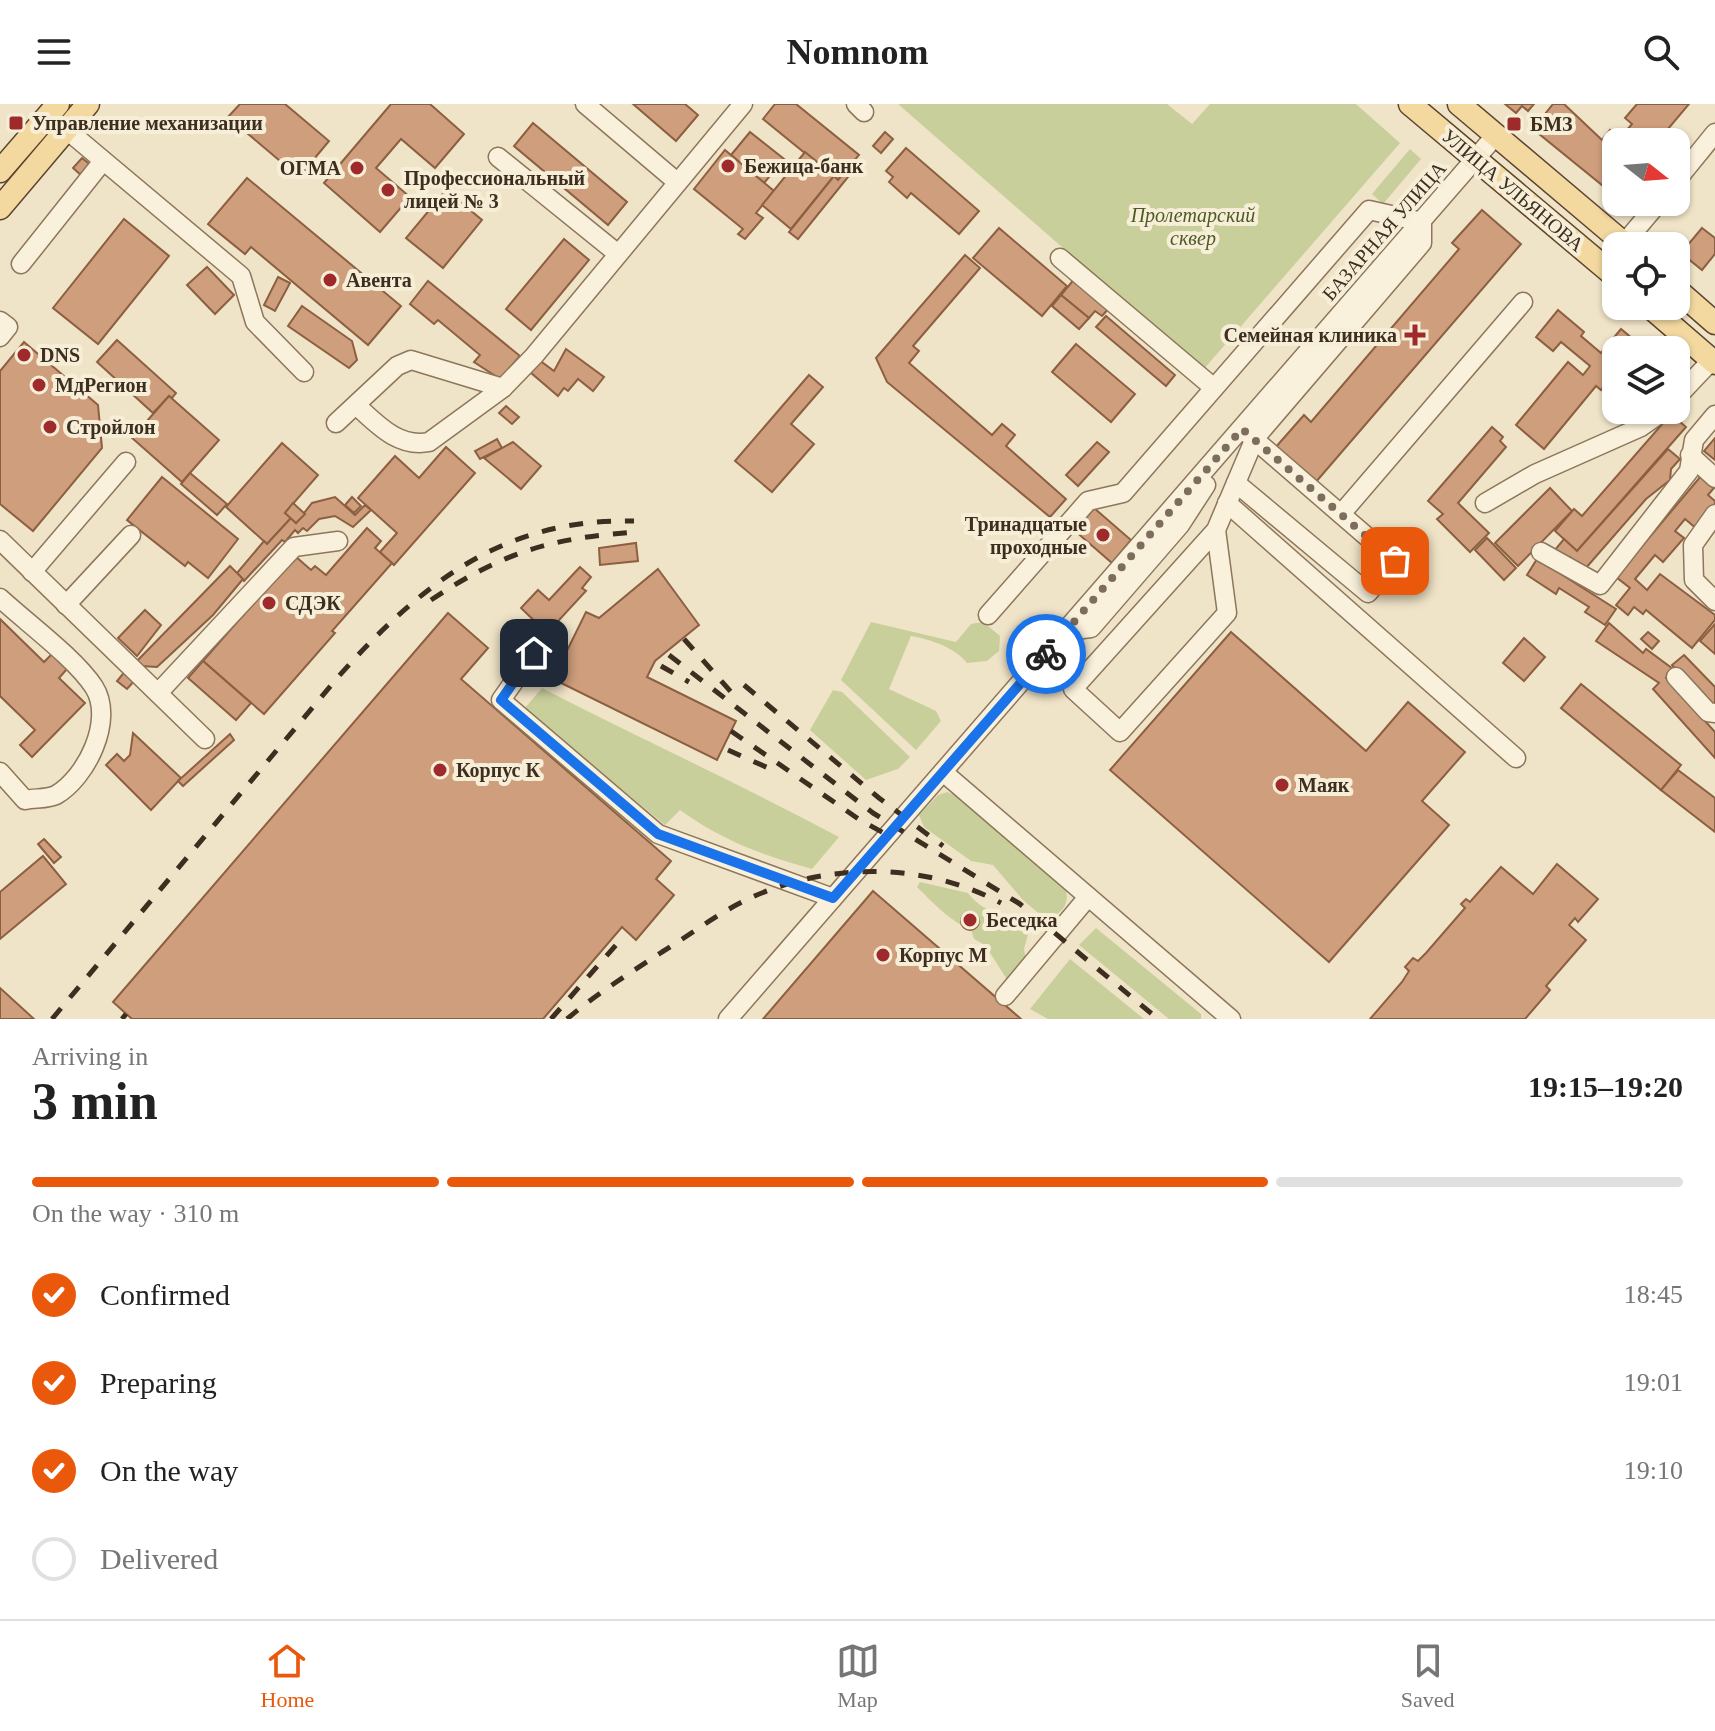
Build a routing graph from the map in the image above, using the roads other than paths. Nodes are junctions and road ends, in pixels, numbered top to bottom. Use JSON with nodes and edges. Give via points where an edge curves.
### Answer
{"nodes":[{"id":1,"x":58,"y":104,"type":"edge"},
{"id":2,"x":88,"y":104,"type":"edge"},
{"id":3,"x":585,"y":104,"type":"edge"},
{"id":4,"x":716,"y":104,"type":"edge"},
{"id":5,"x":1410,"y":104,"type":"edge"},
{"id":6,"x":1459,"y":104,"type":"edge"},
{"id":7,"x":737,"y":110,"type":"edge"},
{"id":8,"x":67,"y":130,"type":"junction"},
{"id":9,"x":1715,"y":133,"type":"edge"},
{"id":10,"x":1496,"y":135,"type":"junction"},
{"id":11,"x":498,"y":157,"type":"dead end"},
{"id":12,"x":1475,"y":159,"type":"junction"},
{"id":13,"x":103,"y":161,"type":"junction"},
{"id":14,"x":1690,"y":164,"type":"edge"},
{"id":15,"x":0,"y":171,"type":"edge"},
{"id":16,"x":677,"y":182,"type":"junction"},
{"id":17,"x":0,"y":208,"type":"edge"},
{"id":18,"x":1648,"y":216,"type":"edge"},
{"id":19,"x":1422,"y":222,"type":"junction"},
{"id":20,"x":1636,"y":232,"type":"edge"},
{"id":21,"x":1602,"y":240,"type":"edge"},
{"id":22,"x":1602,"y":245,"type":"edge"},
{"id":23,"x":618,"y":254,"type":"junction"},
{"id":24,"x":1060,"y":258,"type":"dead end"},
{"id":25,"x":21,"y":264,"type":"dead end"},
{"id":26,"x":1690,"y":301,"type":"edge"},
{"id":27,"x":1523,"y":302,"type":"dead end"},
{"id":28,"x":1665,"y":320,"type":"edge"},
{"id":29,"x":0,"y":321,"type":"edge"},
{"id":30,"x":1715,"y":323,"type":"edge"},
{"id":31,"x":0,"y":337,"type":"edge"},
{"id":32,"x":1713,"y":362,"type":"edge"},
{"id":33,"x":304,"y":372,"type":"dead end"},
{"id":34,"x":1690,"y":384,"type":"edge"},
{"id":35,"x":503,"y":388,"type":"junction"},
{"id":36,"x":1214,"y":388,"type":"junction"},
{"id":37,"x":356,"y":405,"type":"junction"},
{"id":38,"x":1715,"y":415,"type":"edge"},
{"id":39,"x":336,"y":423,"type":"dead end"},
{"id":40,"x":1645,"y":424,"type":"edge"},
{"id":41,"x":1248,"y":434,"type":"junction"},
{"id":42,"x":1690,"y":455,"type":"junction"},
{"id":43,"x":126,"y":462,"type":"dead end"},
{"id":44,"x":1715,"y":478,"type":"edge"},
{"id":45,"x":1236,"y":483,"type":"junction"},
{"id":46,"x":1227,"y":503,"type":"junction"},
{"id":47,"x":1485,"y":503,"type":"dead end"},
{"id":48,"x":1341,"y":514,"type":"junction"},
{"id":49,"x":1715,"y":514,"type":"edge"},
{"id":50,"x":1216,"y":530,"type":"junction"},
{"id":51,"x":131,"y":535,"type":"dead end"},
{"id":52,"x":0,"y":540,"type":"edge"},
{"id":53,"x":338,"y":541,"type":"dead end"},
{"id":54,"x":1541,"y":552,"type":"dead end"},
{"id":55,"x":32,"y":572,"type":"junction"},
{"id":56,"x":0,"y":598,"type":"edge"},
{"id":57,"x":1715,"y":601,"type":"edge"},
{"id":58,"x":66,"y":605,"type":"junction"},
{"id":59,"x":988,"y":615,"type":"dead end"},
{"id":60,"x":1066,"y":631,"type":"junction"},
{"id":61,"x":534,"y":653,"type":"dead end"},
{"id":62,"x":1676,"y":677,"type":"dead end"},
{"id":63,"x":158,"y":693,"type":"junction"},
{"id":64,"x":1715,"y":713,"type":"edge"},
{"id":65,"x":205,"y":739,"type":"dead end"},
{"id":66,"x":1516,"y":758,"type":"dead end"},
{"id":67,"x":943,"y":772,"type":"junction"},
{"id":68,"x":4,"y":785,"type":"edge"},
{"id":69,"x":1088,"y":897,"type":"junction"},
{"id":70,"x":833,"y":898,"type":"junction"},
{"id":71,"x":1005,"y":996,"type":"dead end"},
{"id":72,"x":728,"y":1019,"type":"edge"},
{"id":73,"x":1231,"y":1019,"type":"edge"}],
"edges":[{"from":1,"to":15,"type":"main road"},
{"from":2,"to":8,"type":"main road"},
{"from":3,"to":16,"type":"street"},
{"from":4,"to":7,"type":"street"},
{"from":5,"to":12,"type":"main road","name":"УЛИЦА УЛЬЯНОВА"},
{"from":6,"to":10,"type":"main road","name":"УЛИЦА УЛЬЯНОВА"},
{"from":7,"to":16,"type":"street"},
{"from":8,"to":13,"type":"street"},
{"from":8,"to":17,"type":"main road"},
{"from":9,"to":14,"type":"street"},
{"from":10,"to":12,"type":"street","name":"БАЗАРНАЯ УЛИЦА"},
{"from":10,"to":21,"type":"main road","name":"УЛИЦА УЛЬЯНОВА"},
{"from":11,"to":23,"type":"street"},
{"from":12,"to":19,"type":"street","name":"БАЗАРНАЯ УЛИЦА"},
{"from":12,"to":22,"type":"main road","name":"УЛИЦА УЛЬЯНОВА"},
{"from":13,"to":25,"type":"street"},
{"from":13,"to":33,"type":"street","via":[[241,276],[255,322]]},
{"from":16,"to":23,"type":"street"},
{"from":18,"to":20,"type":"street"},
{"from":19,"to":36,"type":"street","via":[[1369,210]]},
{"from":19,"to":41,"type":"street","name":"БАЗАРНАЯ УЛИЦА"},
{"from":23,"to":35,"type":"street"},
{"from":24,"to":36,"type":"street"},
{"from":26,"to":30,"type":"main road"},
{"from":27,"to":48,"type":"street"},
{"from":28,"to":32,"type":"main road"},
{"from":29,"to":31,"type":"street","via":[[8,327]]},
{"from":32,"to":34,"type":"street"},
{"from":35,"to":37,"type":"street","via":[[411,360],[397,366]]},
{"from":35,"to":37,"type":"street","via":[[429,442],[418,444],[384,430]]},
{"from":36,"to":59,"type":"street","via":[[1123,493],[1088,501]]},
{"from":37,"to":39,"type":"street"},
{"from":38,"to":42,"type":"street","via":[[1694,440]]},
{"from":40,"to":47,"type":"street"},
{"from":41,"to":45,"type":"street"},
{"from":41,"to":48,"type":"street"},
{"from":41,"to":60,"type":"street","name":"БАЗАРНАЯ УЛИЦА","via":[[1211,465]]},
{"from":41,"to":60,"type":"street","via":[[1180,525],[1091,628]]},
{"from":42,"to":44,"type":"street"},
{"from":42,"to":54,"type":"street","via":[[1689,471],[1600,585]]},
{"from":43,"to":55,"type":"street"},
{"from":45,"to":46,"type":"street"},
{"from":45,"to":48,"type":"street","via":[[1368,593],[1395,561]]},
{"from":46,"to":50,"type":"street"},
{"from":46,"to":66,"type":"street"},
{"from":49,"to":57,"type":"street","via":[[1693,545],[1694,580]]},
{"from":50,"to":50,"type":"street","via":[[1227,613],[1120,732],[1073,689]]},
{"from":51,"to":58,"type":"street"},
{"from":52,"to":55,"type":"street"},
{"from":53,"to":63,"type":"street","via":[[294,547]]},
{"from":55,"to":58,"type":"street"},
{"from":56,"to":68,"type":"street","via":[[62,653],[95,688],[99,703],[94,746],[84,771],[54,796],[25,800]]},
{"from":58,"to":63,"type":"street"},
{"from":60,"to":67,"type":"street","name":"БАЗАРНАЯ УЛИЦА"},
{"from":61,"to":70,"type":"street","via":[[501,700],[658,834]]},
{"from":62,"to":64,"type":"street","via":[[1708,712]]},
{"from":63,"to":65,"type":"street"},
{"from":67,"to":69,"type":"street"},
{"from":67,"to":70,"type":"street","name":"БАЗАРНАЯ УЛИЦА"},
{"from":69,"to":71,"type":"street"},
{"from":69,"to":73,"type":"street"},
{"from":70,"to":72,"type":"street","name":"БАЗАРНАЯ УЛИЦА"}]}
